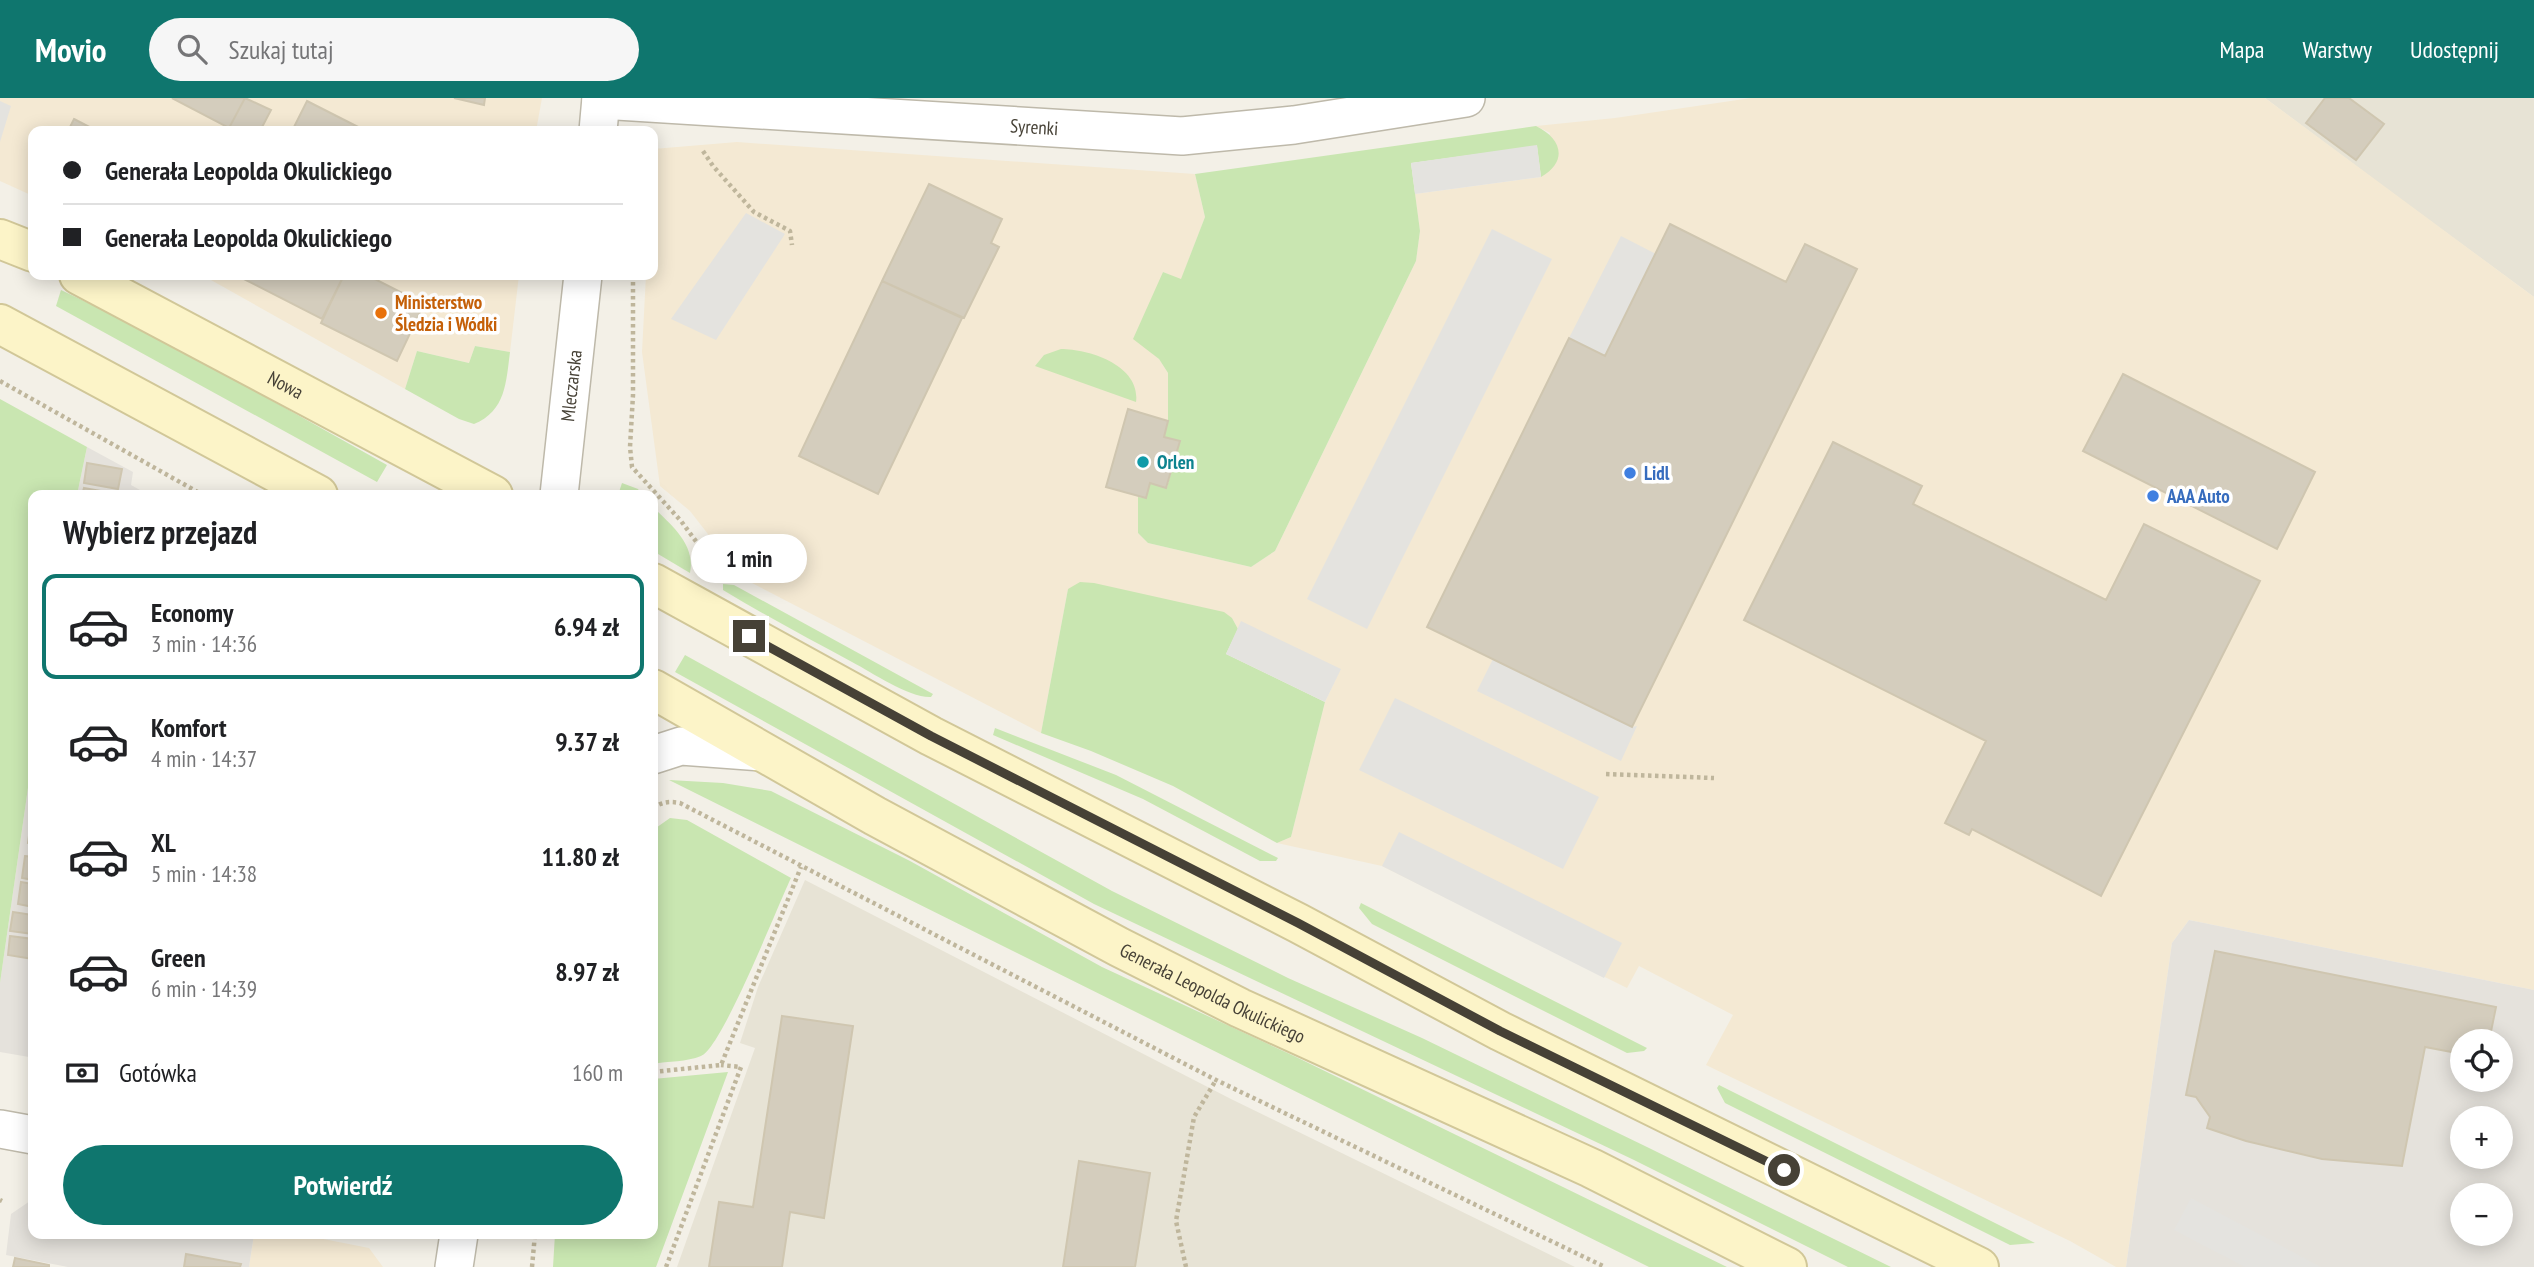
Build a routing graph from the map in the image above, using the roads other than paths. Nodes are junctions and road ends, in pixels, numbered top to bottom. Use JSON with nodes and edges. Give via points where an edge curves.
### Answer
{"nodes":[{"id":1,"x":1466,"y":98,"type":"edge"},
{"id":2,"x":600,"y":110,"type":"edge"},
{"id":3,"x":0,"y":239,"type":"edge"},
{"id":4,"x":28,"y":249,"type":"edge"},
{"id":5,"x":88,"y":280,"type":"edge"},
{"id":6,"x":582,"y":280,"type":"edge"},
{"id":7,"x":0,"y":324,"type":"edge"},
{"id":8,"x":309,"y":490,"type":"edge"},
{"id":9,"x":484,"y":490,"type":"edge"},
{"id":10,"x":560,"y":490,"type":"edge"},
{"id":11,"x":658,"y":586,"type":"edge"},
{"id":12,"x":658,"y":692,"type":"edge"},
{"id":13,"x":762,"y":751,"type":"junction"},
{"id":14,"x":658,"y":753,"type":"edge"},
{"id":15,"x":0,"y":1129,"type":"edge"},
{"id":16,"x":28,"y":1134,"type":"edge"},
{"id":17,"x":458,"y":1239,"type":"edge"},
{"id":18,"x":454,"y":1267,"type":"edge"},
{"id":19,"x":1787,"y":1267,"type":"edge"},
{"id":20,"x":1979,"y":1267,"type":"edge"}],
"edges":[{"from":1,"to":2,"type":"street","name":"Syrenki","via":[[1294,125],[1182,136]]},
{"from":3,"to":4,"type":"main road"},
{"from":5,"to":9,"type":"main road","name":"Nowa"},
{"from":6,"to":10,"type":"street","name":"Mleczarska"},
{"from":7,"to":8,"type":"main road"},
{"from":11,"to":20,"type":"main road","via":[[931,736],[1500,1031]]},
{"from":12,"to":13,"type":"main road","name":"Generała Leopolda Okulickiego"},
{"from":13,"to":14,"type":"street","via":[[681,746]]},
{"from":13,"to":19,"type":"main road","name":"Generała Leopolda Okulickiego","via":[[1009,888],[1240,1008],[1591,1168]]},
{"from":15,"to":16,"type":"street"},
{"from":17,"to":18,"type":"street"}]}
